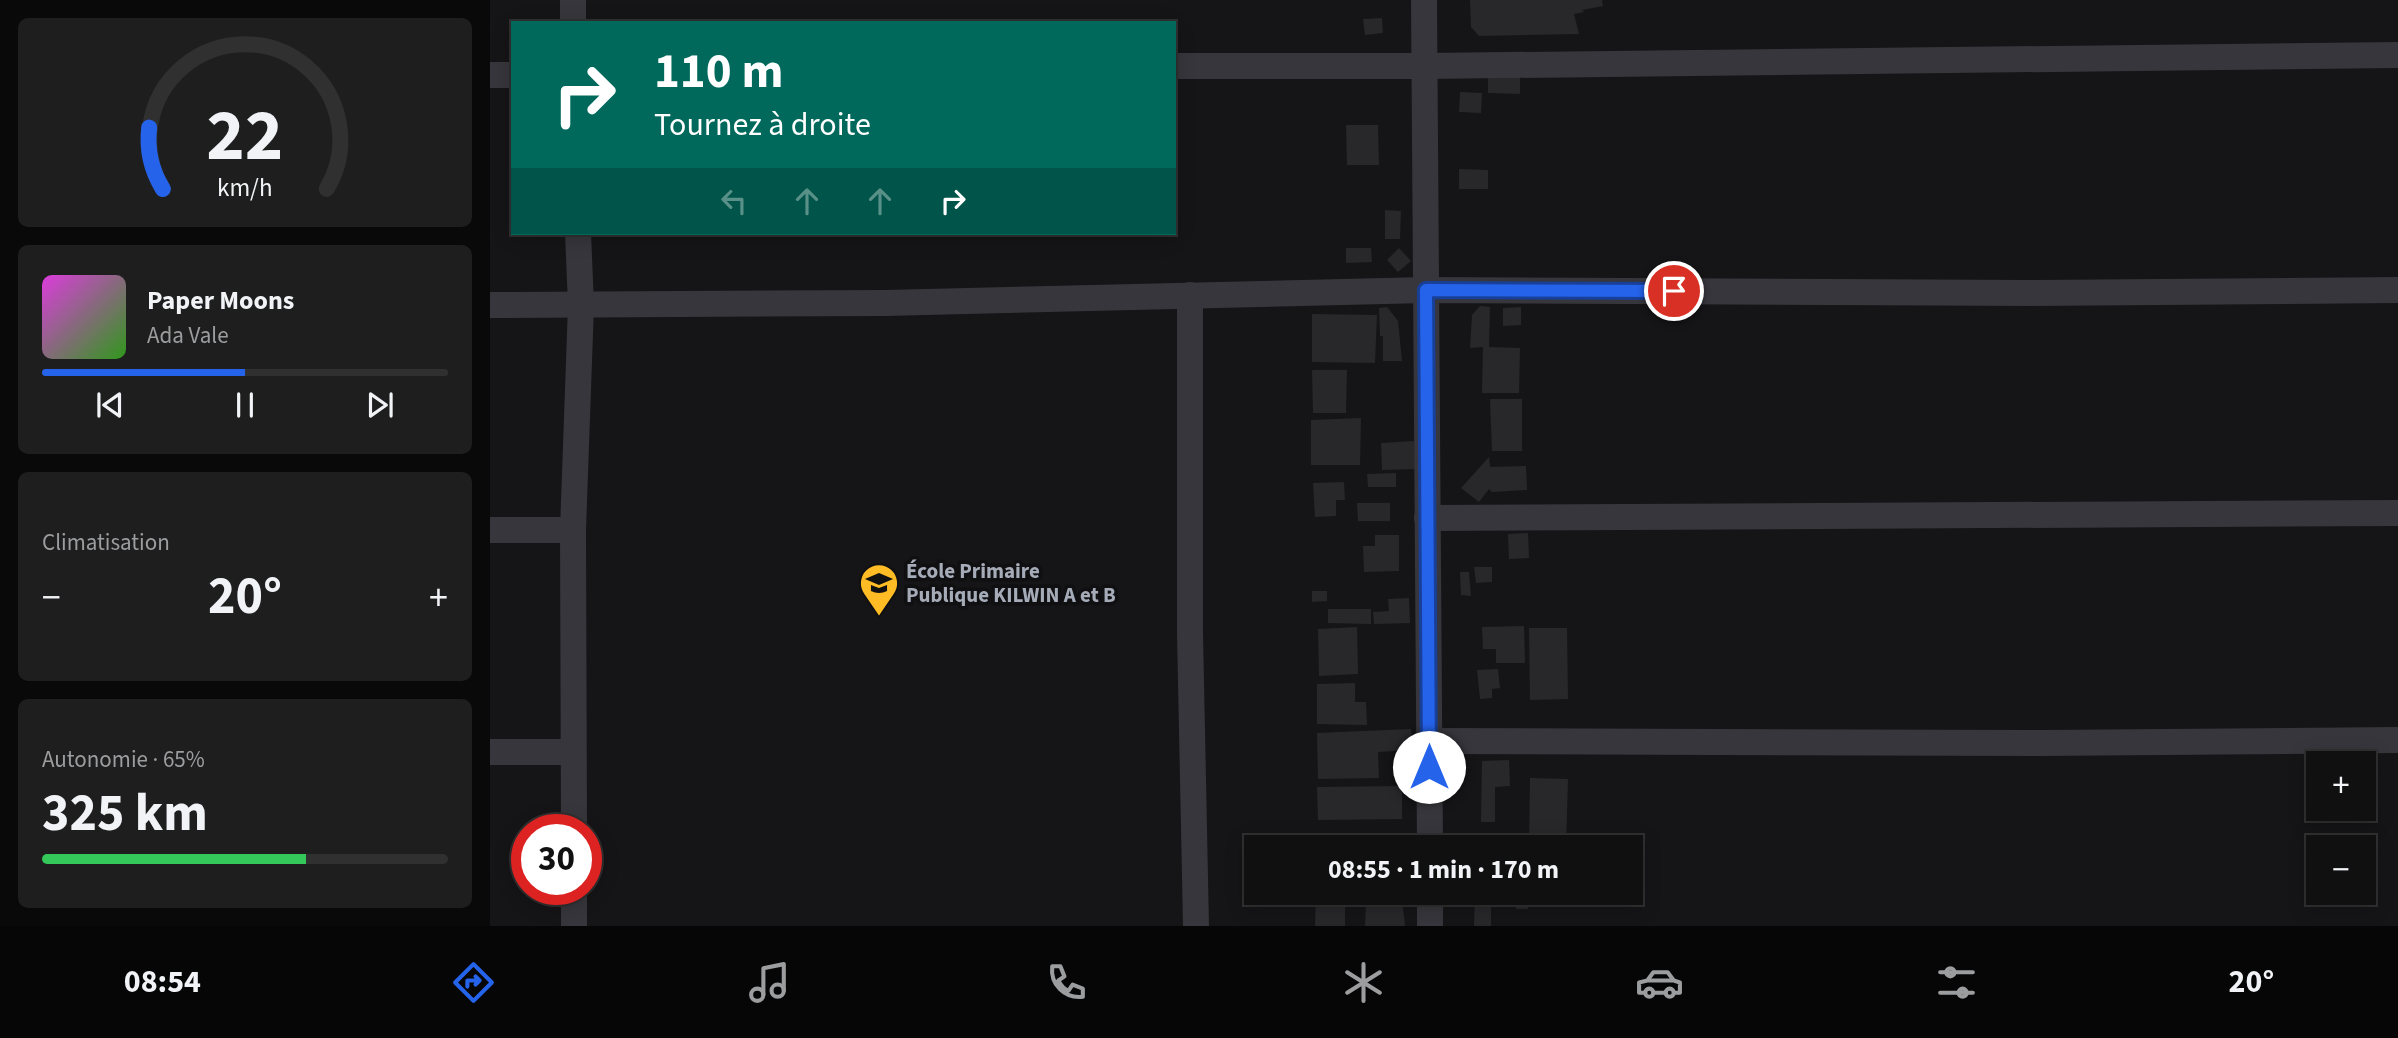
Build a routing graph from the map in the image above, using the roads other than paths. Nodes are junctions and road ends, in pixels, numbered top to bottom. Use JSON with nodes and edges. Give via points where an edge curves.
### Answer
{"nodes":[{"id":1,"x":573,"y":0,"type":"edge"},
{"id":2,"x":1424,"y":0,"type":"edge"},
{"id":3,"x":573,"y":21,"type":"edge"},
{"id":4,"x":2398,"y":55,"type":"edge"},
{"id":5,"x":1176,"y":66,"type":"edge"},
{"id":6,"x":1424,"y":66,"type":"junction"},
{"id":7,"x":490,"y":75,"type":"edge"},
{"id":8,"x":511,"y":75,"type":"edge"},
{"id":9,"x":578,"y":235,"type":"edge"},
{"id":10,"x":1426,"y":290,"type":"junction"},
{"id":11,"x":2398,"y":290,"type":"edge"},
{"id":12,"x":1190,"y":295,"type":"junction"},
{"id":13,"x":490,"y":305,"type":"edge"},
{"id":14,"x":581,"y":305,"type":"junction"},
{"id":15,"x":2398,"y":513,"type":"edge"},
{"id":16,"x":1427,"y":518,"type":"junction"},
{"id":17,"x":490,"y":530,"type":"edge"},
{"id":18,"x":573,"y":530,"type":"junction"},
{"id":19,"x":2398,"y":740,"type":"edge"},
{"id":20,"x":1429,"y":741,"type":"junction"},
{"id":21,"x":490,"y":752,"type":"edge"},
{"id":22,"x":573,"y":752,"type":"junction"},
{"id":23,"x":573,"y":814,"type":"edge"},
{"id":24,"x":1430,"y":835,"type":"edge"},
{"id":25,"x":574,"y":905,"type":"edge"},
{"id":26,"x":1430,"y":905,"type":"edge"},
{"id":27,"x":574,"y":926,"type":"edge"},
{"id":28,"x":1196,"y":926,"type":"edge"},
{"id":29,"x":1430,"y":926,"type":"edge"}],
"edges":[{"from":1,"to":3,"type":"street"},
{"from":2,"to":6,"type":"street"},
{"from":4,"to":6,"type":"street"},
{"from":5,"to":6,"type":"street"},
{"from":6,"to":10,"type":"street"},
{"from":7,"to":8,"type":"street"},
{"from":9,"to":14,"type":"street"},
{"from":10,"to":11,"type":"street"},
{"from":10,"to":12,"type":"street"},
{"from":10,"to":16,"type":"street"},
{"from":12,"to":14,"type":"street"},
{"from":12,"to":28,"type":"street"},
{"from":13,"to":14,"type":"street"},
{"from":14,"to":18,"type":"street"},
{"from":15,"to":16,"type":"street"},
{"from":16,"to":20,"type":"street"},
{"from":17,"to":18,"type":"street"},
{"from":18,"to":22,"type":"street"},
{"from":19,"to":20,"type":"street"},
{"from":20,"to":24,"type":"street"},
{"from":21,"to":22,"type":"street"},
{"from":22,"to":23,"type":"street"},
{"from":25,"to":27,"type":"street"},
{"from":26,"to":29,"type":"street"}]}
